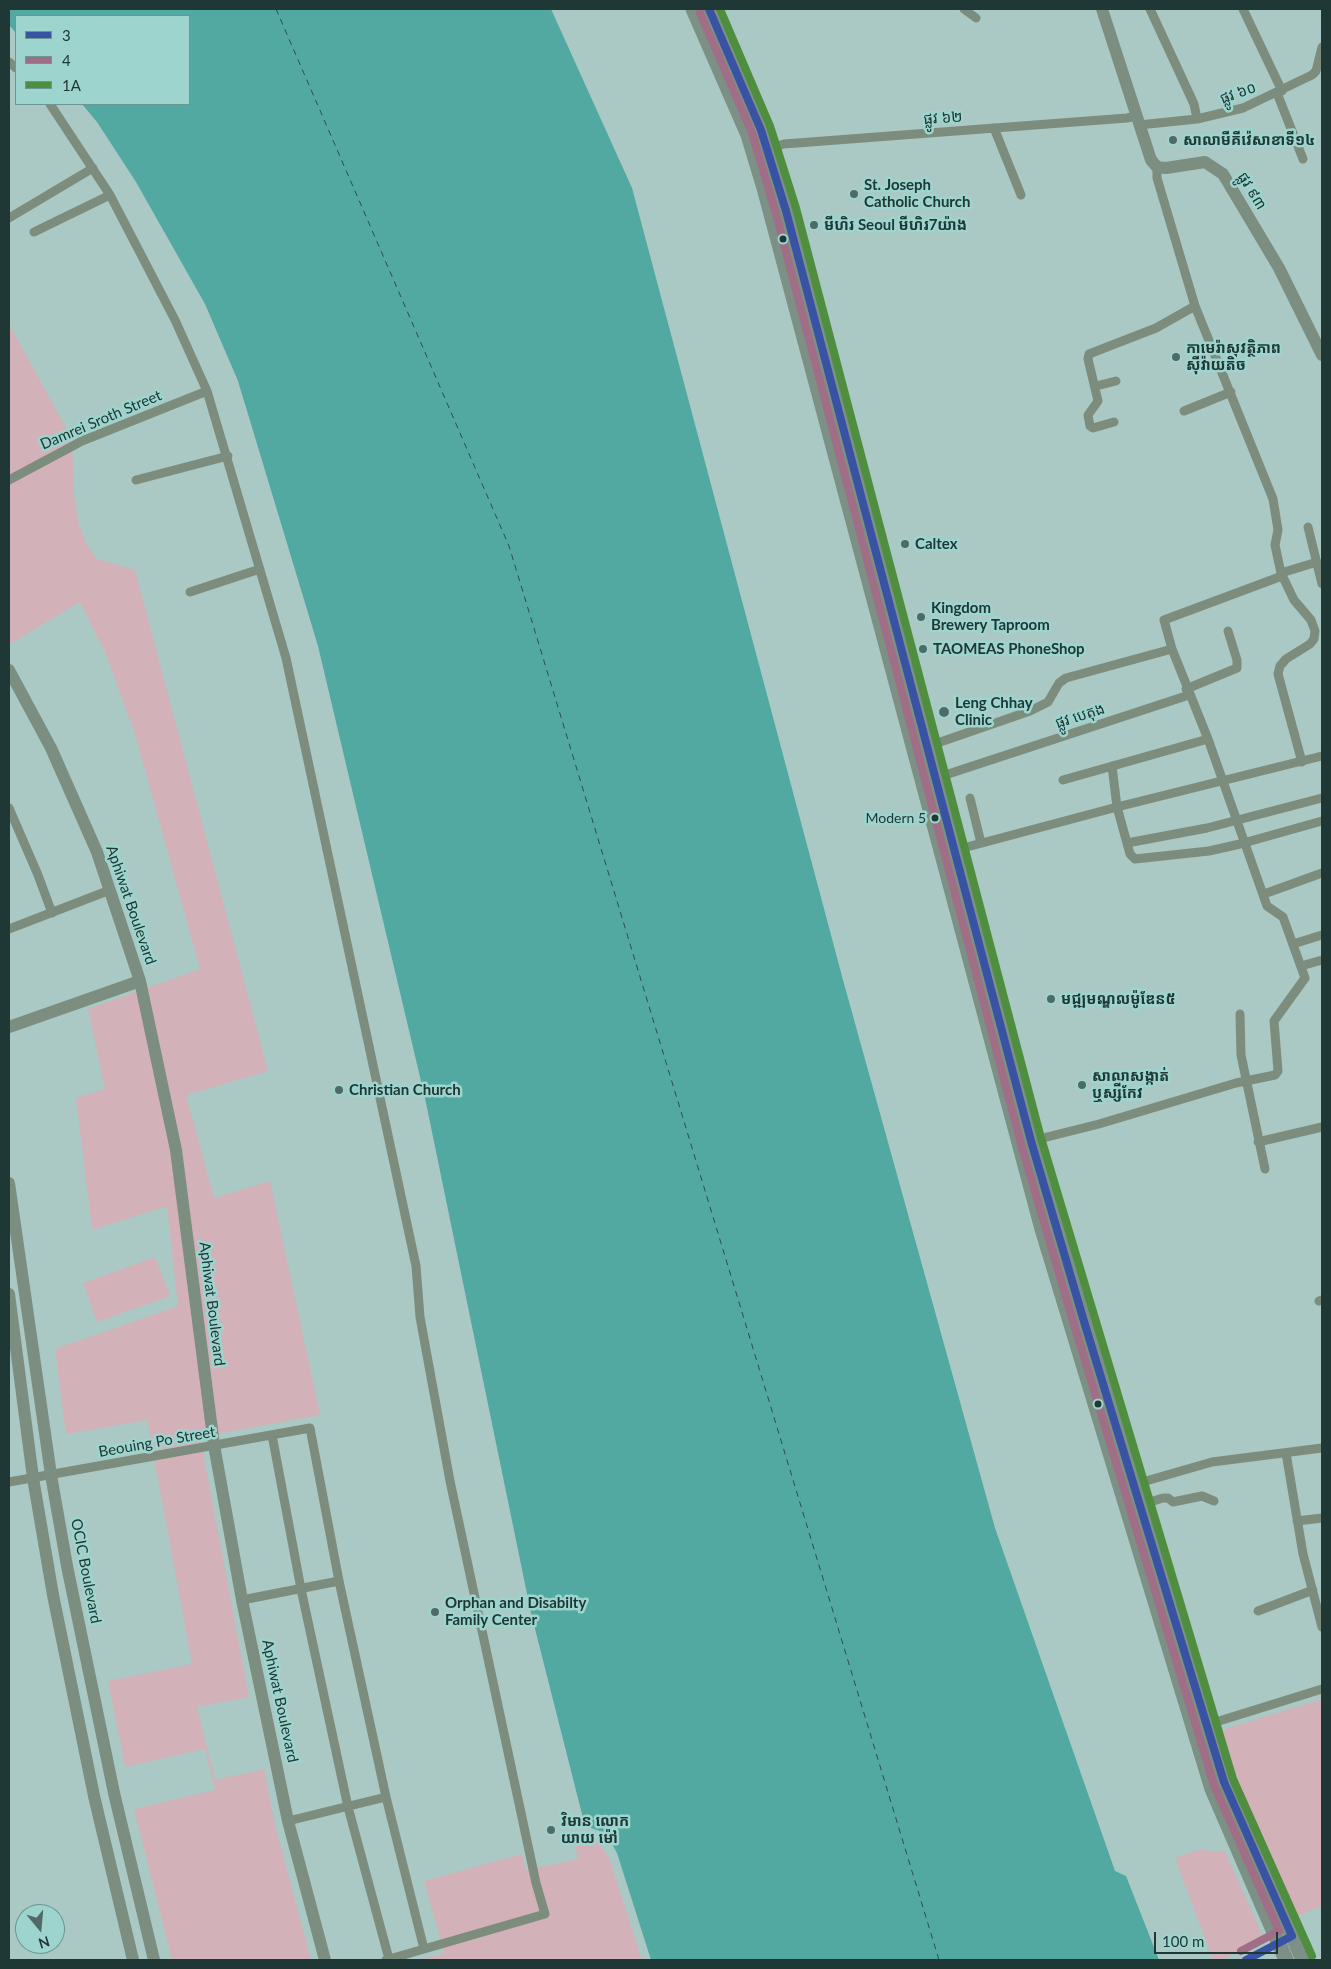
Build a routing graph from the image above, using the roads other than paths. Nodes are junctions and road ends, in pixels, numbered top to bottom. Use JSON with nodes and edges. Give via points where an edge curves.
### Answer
{"nodes":[{"id":1,"x":693,"y":9,"type":"edge"},
{"id":2,"x":709,"y":9,"type":"edge"},
{"id":3,"x":964,"y":9,"type":"edge"},
{"id":4,"x":1102,"y":9,"type":"edge"},
{"id":5,"x":1150,"y":9,"type":"edge"},
{"id":6,"x":1243,"y":9,"type":"edge"},
{"id":7,"x":976,"y":18,"type":"dead end"},
{"id":8,"x":1322,"y":47,"type":"edge"},
{"id":9,"x":1319,"y":70,"type":"edge"},
{"id":10,"x":1279,"y":92,"type":"junction"},
{"id":11,"x":51,"y":105,"type":"edge"},
{"id":12,"x":1137,"y":120,"type":"junction"},
{"id":13,"x":1196,"y":120,"type":"junction"},
{"id":14,"x":994,"y":128,"type":"junction"},
{"id":15,"x":761,"y":151,"type":"junction"},
{"id":16,"x":1303,"y":159,"type":"dead end"},
{"id":17,"x":1157,"y":167,"type":"junction"},
{"id":18,"x":93,"y":168,"type":"junction"},
{"id":19,"x":1021,"y":195,"type":"dead end"},
{"id":20,"x":110,"y":196,"type":"junction"},
{"id":21,"x":9,"y":218,"type":"edge"},
{"id":22,"x":34,"y":232,"type":"dead end"},
{"id":23,"x":1195,"y":306,"type":"junction"},
{"id":24,"x":1322,"y":356,"type":"edge"},
{"id":25,"x":1116,"y":381,"type":"dead end"},
{"id":26,"x":1096,"y":386,"type":"junction"},
{"id":27,"x":207,"y":391,"type":"junction"},
{"id":28,"x":1231,"y":392,"type":"junction"},
{"id":29,"x":1184,"y":411,"type":"dead end"},
{"id":30,"x":1114,"y":422,"type":"dead end"},
{"id":31,"x":228,"y":456,"type":"junction"},
{"id":32,"x":9,"y":480,"type":"edge"},
{"id":33,"x":136,"y":480,"type":"dead end"},
{"id":34,"x":1308,"y":527,"type":"dead end"},
{"id":35,"x":1317,"y":562,"type":"junction"},
{"id":36,"x":260,"y":569,"type":"junction"},
{"id":37,"x":1282,"y":574,"type":"junction"},
{"id":38,"x":1322,"y":584,"type":"edge"},
{"id":39,"x":190,"y":592,"type":"dead end"},
{"id":40,"x":1228,"y":631,"type":"dead end"},
{"id":41,"x":1172,"y":649,"type":"junction"},
{"id":42,"x":9,"y":670,"type":"edge"},
{"id":43,"x":1188,"y":692,"type":"junction"},
{"id":44,"x":1208,"y":739,"type":"junction"},
{"id":45,"x":921,"y":748,"type":"junction"},
{"id":46,"x":1322,"y":756,"type":"edge"},
{"id":47,"x":1302,"y":762,"type":"junction"},
{"id":48,"x":1112,"y":766,"type":"junction"},
{"id":49,"x":930,"y":780,"type":"junction"},
{"id":50,"x":1063,"y":780,"type":"dead end"},
{"id":51,"x":1223,"y":781,"type":"junction"},
{"id":52,"x":970,"y":798,"type":"dead end"},
{"id":53,"x":1322,"y":798,"type":"edge"},
{"id":54,"x":1118,"y":807,"type":"junction"},
{"id":55,"x":9,"y":808,"type":"edge"},
{"id":56,"x":1238,"y":821,"type":"junction"},
{"id":57,"x":1322,"y":821,"type":"edge"},
{"id":58,"x":981,"y":843,"type":"junction"},
{"id":59,"x":1127,"y":843,"type":"junction"},
{"id":60,"x":1246,"y":843,"type":"junction"},
{"id":61,"x":948,"y":852,"type":"junction"},
{"id":62,"x":1322,"y":873,"type":"edge"},
{"id":63,"x":110,"y":890,"type":"junction"},
{"id":64,"x":1264,"y":894,"type":"junction"},
{"id":65,"x":52,"y":913,"type":"junction"},
{"id":66,"x":9,"y":929,"type":"edge"},
{"id":67,"x":1322,"y":935,"type":"edge"},
{"id":68,"x":1293,"y":944,"type":"junction"},
{"id":69,"x":1322,"y":960,"type":"edge"},
{"id":70,"x":1301,"y":966,"type":"junction"},
{"id":71,"x":140,"y":981,"type":"junction"},
{"id":72,"x":1240,"y":1014,"type":"dead end"},
{"id":73,"x":9,"y":1027,"type":"edge"},
{"id":74,"x":1246,"y":1080,"type":"junction"},
{"id":75,"x":1322,"y":1127,"type":"edge"},
{"id":76,"x":1031,"y":1141,"type":"junction"},
{"id":77,"x":1258,"y":1142,"type":"junction"},
{"id":78,"x":1264,"y":1169,"type":"dead end"},
{"id":79,"x":9,"y":1183,"type":"edge"},
{"id":80,"x":9,"y":1294,"type":"edge"},
{"id":81,"x":272,"y":1435,"type":"junction"},
{"id":82,"x":214,"y":1445,"type":"junction"},
{"id":83,"x":1322,"y":1448,"type":"edge"},
{"id":84,"x":1286,"y":1453,"type":"junction"},
{"id":85,"x":51,"y":1475,"type":"junction"},
{"id":86,"x":33,"y":1478,"type":"junction"},
{"id":87,"x":9,"y":1482,"type":"edge"},
{"id":88,"x":1128,"y":1486,"type":"junction"},
{"id":89,"x":1214,"y":1501,"type":"dead end"},
{"id":90,"x":1140,"y":1505,"type":"junction"},
{"id":91,"x":1322,"y":1518,"type":"edge"},
{"id":92,"x":1297,"y":1521,"type":"junction"},
{"id":93,"x":339,"y":1581,"type":"junction"},
{"id":94,"x":301,"y":1589,"type":"junction"},
{"id":95,"x":1313,"y":1590,"type":"junction"},
{"id":96,"x":242,"y":1600,"type":"junction"},
{"id":97,"x":1258,"y":1611,"type":"dead end"},
{"id":98,"x":1322,"y":1626,"type":"edge"},
{"id":99,"x":1322,"y":1689,"type":"edge"},
{"id":100,"x":1200,"y":1727,"type":"junction"},
{"id":101,"x":386,"y":1797,"type":"junction"},
{"id":102,"x":348,"y":1807,"type":"junction"},
{"id":103,"x":288,"y":1821,"type":"junction"},
{"id":104,"x":424,"y":1949,"type":"junction"},
{"id":105,"x":134,"y":1960,"type":"edge"},
{"id":106,"x":154,"y":1960,"type":"edge"},
{"id":107,"x":325,"y":1960,"type":"edge"},
{"id":108,"x":387,"y":1960,"type":"edge"},
{"id":109,"x":1286,"y":1960,"type":"edge"},
{"id":110,"x":1303,"y":1960,"type":"edge"}],
"edges":[{"from":1,"to":15,"type":"highway"},
{"from":2,"to":15,"type":"highway"},
{"from":3,"to":7,"type":"street"},
{"from":4,"to":12,"type":"street"},
{"from":5,"to":13,"type":"street","via":[[1191,95]]},
{"from":6,"to":10,"type":"street"},
{"from":8,"to":9,"type":"street","name":"ផ្លូវ ៦០"},
{"from":9,"to":10,"type":"street","name":"ផ្លូវ ៦០"},
{"from":10,"to":13,"type":"street","name":"ផ្លូវ ៦០","via":[[1244,108]]},
{"from":10,"to":16,"type":"street"},
{"from":11,"to":18,"type":"street"},
{"from":12,"to":13,"type":"street","name":"ផ្លូវ ៦០"},
{"from":12,"to":14,"type":"street","name":"ផ្លូវ ៦២","via":[[1127,118]]},
{"from":12,"to":17,"type":"street","via":[[1151,160]]},
{"from":14,"to":15,"type":"street","name":"ផ្លូវ ៦២","via":[[784,144]]},
{"from":14,"to":19,"type":"street"},
{"from":15,"to":45,"type":"highway"},
{"from":17,"to":23,"type":"street","via":[[1156,178]]},
{"from":17,"to":24,"type":"street","name":"ផ្លូវ ៩៣","via":[[1205,162],[1223,174],[1279,268]]},
{"from":18,"to":20,"type":"street"},
{"from":18,"to":21,"type":"street"},
{"from":20,"to":22,"type":"street"},
{"from":20,"to":27,"type":"street","via":[[168,306]]},
{"from":23,"to":26,"type":"street","via":[[1156,328],[1089,354]]},
{"from":23,"to":28,"type":"street"},
{"from":25,"to":26,"type":"street"},
{"from":26,"to":30,"type":"street","via":[[1098,401],[1088,415],[1090,426]]},
{"from":27,"to":31,"type":"street"},
{"from":27,"to":32,"type":"street","name":"Damrei Sroth Street","via":[[82,441]]},
{"from":28,"to":29,"type":"street"},
{"from":28,"to":37,"type":"street","via":[[1272,499],[1278,530],[1275,545]]},
{"from":31,"to":33,"type":"street"},
{"from":31,"to":36,"type":"street"},
{"from":34,"to":35,"type":"street"},
{"from":35,"to":37,"type":"street"},
{"from":35,"to":38,"type":"street"},
{"from":36,"to":39,"type":"street"},
{"from":36,"to":104,"type":"street","via":[[286,658],[357,986],[416,1266],[420,1318],[450,1481],[545,1914]]},
{"from":37,"to":41,"type":"street","via":[[1164,620]]},
{"from":37,"to":47,"type":"street","via":[[1294,600],[1311,620],[1315,631],[1310,644],[1286,660],[1278,674]]},
{"from":40,"to":43,"type":"street","name":"ផ្លូវ បេតុង","via":[[1238,666]]},
{"from":41,"to":43,"type":"street"},
{"from":41,"to":45,"type":"street","via":[[1066,678],[1059,683],[1048,702],[1030,711]]},
{"from":42,"to":63,"type":"street","name":"Aphiwat Boulevard","via":[[51,748],[97,852]]},
{"from":43,"to":44,"type":"street"},
{"from":43,"to":49,"type":"street","name":"ផ្លូវ បេតុង"},
{"from":44,"to":48,"type":"street"},
{"from":44,"to":51,"type":"street"},
{"from":45,"to":49,"type":"highway"},
{"from":46,"to":47,"type":"street"},
{"from":47,"to":51,"type":"street"},
{"from":48,"to":50,"type":"street"},
{"from":48,"to":54,"type":"street"},
{"from":49,"to":61,"type":"highway"},
{"from":51,"to":54,"type":"street"},
{"from":51,"to":56,"type":"street"},
{"from":52,"to":58,"type":"street"},
{"from":53,"to":56,"type":"street"},
{"from":54,"to":58,"type":"street"},
{"from":54,"to":59,"type":"street"},
{"from":55,"to":65,"type":"street"},
{"from":56,"to":59,"type":"street"},
{"from":56,"to":60,"type":"street"},
{"from":57,"to":60,"type":"street"},
{"from":58,"to":61,"type":"street"},
{"from":59,"to":60,"type":"street","via":[[1135,859],[1209,851]]},
{"from":60,"to":64,"type":"street"},
{"from":61,"to":76,"type":"highway"},
{"from":61,"to":88,"type":"highway","via":[[1040,1220]]},
{"from":62,"to":64,"type":"street"},
{"from":63,"to":65,"type":"street"},
{"from":63,"to":71,"type":"street","name":"Aphiwat Boulevard"},
{"from":64,"to":68,"type":"street","via":[[1270,908],[1281,913]]},
{"from":65,"to":66,"type":"street"},
{"from":67,"to":68,"type":"street"},
{"from":68,"to":70,"type":"street"},
{"from":69,"to":70,"type":"street"},
{"from":70,"to":74,"type":"street","via":[[1305,980],[1274,1022],[1278,1071],[1275,1075]]},
{"from":71,"to":73,"type":"street"},
{"from":71,"to":82,"type":"street","name":"Aphiwat Boulevard","via":[[176,1150]]},
{"from":72,"to":74,"type":"street","via":[[1241,1055]]},
{"from":74,"to":76,"type":"street"},
{"from":74,"to":77,"type":"street"},
{"from":75,"to":77,"type":"street"},
{"from":76,"to":88,"type":"highway"},
{"from":77,"to":78,"type":"street"},
{"from":79,"to":85,"type":"street","name":"OCIC Boulevard"},
{"from":80,"to":86,"type":"street"},
{"from":81,"to":82,"type":"street","name":"Beouing Po Street"},
{"from":81,"to":93,"type":"street","name":"Beouing Po Street","via":[[310,1428]]},
{"from":81,"to":94,"type":"street"},
{"from":82,"to":85,"type":"street","name":"Beouing Po Street"},
{"from":82,"to":96,"type":"street","name":"Aphiwat Boulevard"},
{"from":83,"to":84,"type":"street"},
{"from":84,"to":88,"type":"street","via":[[1212,1462]]},
{"from":84,"to":92,"type":"street"},
{"from":85,"to":86,"type":"street","name":"Beouing Po Street"},
{"from":85,"to":106,"type":"street","name":"OCIC Boulevard","via":[[114,1793]]},
{"from":86,"to":87,"type":"street","name":"Beouing Po Street"},
{"from":86,"to":105,"type":"street","via":[[94,1796]]},
{"from":88,"to":90,"type":"highway"},
{"from":88,"to":100,"type":"highway"},
{"from":89,"to":90,"type":"street","via":[[1196,1496]]},
{"from":90,"to":100,"type":"highway"},
{"from":91,"to":92,"type":"street"},
{"from":92,"to":95,"type":"street"},
{"from":93,"to":94,"type":"street"},
{"from":93,"to":101,"type":"street"},
{"from":94,"to":96,"type":"street"},
{"from":94,"to":102,"type":"street"},
{"from":95,"to":97,"type":"street"},
{"from":95,"to":98,"type":"street"},
{"from":96,"to":103,"type":"street","name":"Aphiwat Boulevard"},
{"from":99,"to":100,"type":"street"},
{"from":100,"to":109,"type":"highway","via":[[1222,1814]]},
{"from":100,"to":110,"type":"highway"},
{"from":101,"to":102,"type":"street"},
{"from":101,"to":104,"type":"street"},
{"from":102,"to":103,"type":"street"},
{"from":102,"to":108,"type":"street"},
{"from":103,"to":107,"type":"street","name":"Aphiwat Boulevard"},
{"from":104,"to":108,"type":"street"}]}
